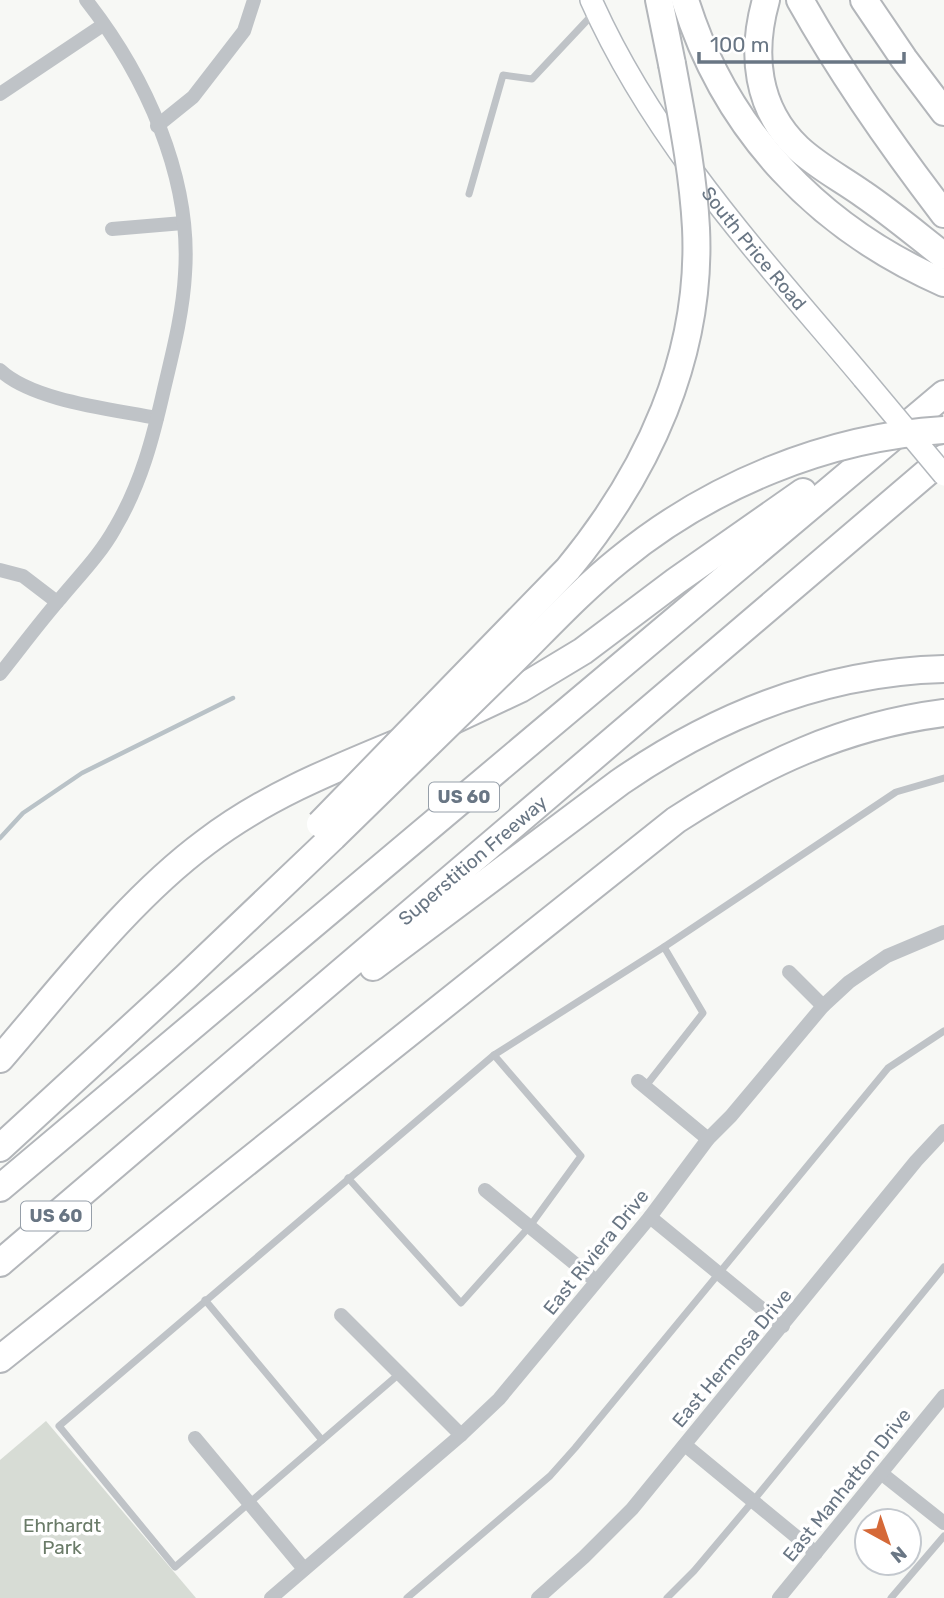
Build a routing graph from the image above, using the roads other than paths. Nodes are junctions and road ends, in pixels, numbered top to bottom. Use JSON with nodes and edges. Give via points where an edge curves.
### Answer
{"nodes":[{"id":1,"x":86,"y":0,"type":"edge"},
{"id":2,"x":254,"y":0,"type":"edge"},
{"id":3,"x":659,"y":0,"type":"edge"},
{"id":4,"x":685,"y":0,"type":"edge"},
{"id":5,"x":766,"y":0,"type":"edge"},
{"id":6,"x":864,"y":0,"type":"edge"},
{"id":7,"x":594,"y":5,"type":"edge"},
{"id":8,"x":805,"y":8,"type":"edge"},
{"id":9,"x":103,"y":25,"type":"junction"},
{"id":10,"x":0,"y":94,"type":"edge"},
{"id":11,"x":941,"y":107,"type":"edge"},
{"id":12,"x":158,"y":126,"type":"junction"},
{"id":13,"x":469,"y":194,"type":"dead end"},
{"id":14,"x":944,"y":214,"type":"edge"},
{"id":15,"x":183,"y":223,"type":"junction"},
{"id":16,"x":112,"y":229,"type":"dead end"},
{"id":17,"x":944,"y":256,"type":"edge"},
{"id":18,"x":944,"y":283,"type":"edge"},
{"id":19,"x":0,"y":370,"type":"edge"},
{"id":20,"x":937,"y":400,"type":"edge"},
{"id":21,"x":157,"y":418,"type":"junction"},
{"id":22,"x":944,"y":430,"type":"edge"},
{"id":23,"x":944,"y":458,"type":"edge"},
{"id":24,"x":944,"y":475,"type":"edge"},
{"id":25,"x":0,"y":570,"type":"edge"},
{"id":26,"x":57,"y":602,"type":"junction"},
{"id":27,"x":944,"y":669,"type":"edge"},
{"id":28,"x":0,"y":674,"type":"edge"},
{"id":29,"x":944,"y":713,"type":"edge"},
{"id":30,"x":944,"y":778,"type":"edge"},
{"id":31,"x":326,"y":830,"type":"junction"},
{"id":32,"x":944,"y":932,"type":"edge"},
{"id":33,"x":664,"y":947,"type":"junction"},
{"id":34,"x":789,"y":972,"type":"dead end"},
{"id":35,"x":823,"y":1006,"type":"junction"},
{"id":36,"x":944,"y":1031,"type":"edge"},
{"id":37,"x":494,"y":1055,"type":"junction"},
{"id":38,"x":0,"y":1059,"type":"edge"},
{"id":39,"x":641,"y":1084,"type":"joint"},
{"id":40,"x":944,"y":1131,"type":"edge"},
{"id":41,"x":708,"y":1139,"type":"junction"},
{"id":42,"x":1,"y":1148,"type":"edge"},
{"id":43,"x":111,"y":1169,"type":"junction"},
{"id":44,"x":348,"y":1178,"type":"junction"},
{"id":45,"x":0,"y":1188,"type":"edge"},
{"id":46,"x":485,"y":1189,"type":"dead end"},
{"id":47,"x":650,"y":1217,"type":"junction"},
{"id":48,"x":530,"y":1226,"type":"junction"},
{"id":49,"x":0,"y":1263,"type":"edge"},
{"id":50,"x":944,"y":1267,"type":"edge"},
{"id":51,"x":720,"y":1275,"type":"junction"},
{"id":52,"x":596,"y":1281,"type":"junction"},
{"id":53,"x":205,"y":1300,"type":"junction"},
{"id":54,"x":341,"y":1315,"type":"dead end"},
{"id":55,"x":783,"y":1326,"type":"junction"},
{"id":56,"x":0,"y":1359,"type":"edge"},
{"id":57,"x":400,"y":1374,"type":"junction"},
{"id":58,"x":944,"y":1396,"type":"edge"},
{"id":59,"x":461,"y":1435,"type":"junction"},
{"id":60,"x":195,"y":1438,"type":"dead end"},
{"id":61,"x":322,"y":1440,"type":"junction"},
{"id":62,"x":685,"y":1445,"type":"junction"},
{"id":63,"x":881,"y":1473,"type":"junction"},
{"id":64,"x":753,"y":1501,"type":"junction"},
{"id":65,"x":248,"y":1503,"type":"junction"},
{"id":66,"x":944,"y":1523,"type":"edge"},
{"id":67,"x":944,"y":1536,"type":"edge"},
{"id":68,"x":816,"y":1553,"type":"junction"},
{"id":69,"x":304,"y":1569,"type":"junction"},
{"id":70,"x":271,"y":1598,"type":"edge"},
{"id":71,"x":407,"y":1598,"type":"edge"},
{"id":72,"x":537,"y":1598,"type":"edge"},
{"id":73,"x":667,"y":1598,"type":"edge"},
{"id":74,"x":779,"y":1598,"type":"edge"},
{"id":75,"x":891,"y":1598,"type":"edge"}],
"edges":[{"from":1,"to":9,"type":"street"},
{"from":2,"to":12,"type":"street","via":[[236,42],[193,97]]},
{"from":3,"to":31,"type":"highway","bridge":true,"via":[[689,157],[696,228],[689,323],[668,406],[630,483],[592,541]]},
{"from":4,"to":18,"type":"highway","via":[[717,78],[747,128],[803,191],[856,236]]},
{"from":5,"to":17,"type":"highway","via":[[757,52],[759,76],[776,120],[799,149]]},
{"from":6,"to":11,"type":"highway"},
{"from":7,"to":13,"type":"lane","via":[[532,79],[503,75]]},
{"from":7,"to":24,"type":"main road","name":"South Price Road","bridge":true,"via":[[644,102],[699,182]]},
{"from":8,"to":14,"type":"highway","via":[[893,147]]},
{"from":9,"to":10,"type":"street"},
{"from":9,"to":12,"type":"street"},
{"from":12,"to":15,"type":"street","via":[[181,197]]},
{"from":15,"to":16,"type":"street"},
{"from":15,"to":21,"type":"street","via":[[183,292]]},
{"from":19,"to":21,"type":"street","via":[[44,395]]},
{"from":20,"to":38,"type":"highway","via":[[554,669],[466,716],[308,780],[241,817],[170,872],[119,922]]},
{"from":20,"to":45,"type":"highway","number":"US 60"},
{"from":21,"to":26,"type":"street","via":[[142,475],[128,505],[92,562]]},
{"from":22,"to":31,"type":"highway","bridge":true,"via":[[849,445],[769,471],[644,540]]},
{"from":23,"to":43,"type":"highway","name":"Superstition Freeway","number":"US 60"},
{"from":25,"to":26,"type":"street","via":[[23,576]]},
{"from":26,"to":28,"type":"street"},
{"from":27,"to":43,"type":"highway","via":[[866,676],[792,694],[726,720],[656,757],[390,954],[218,1095]]},
{"from":29,"to":56,"type":"highway","via":[[822,742],[722,790],[676,820]]},
{"from":30,"to":33,"type":"lane","via":[[896,792]]},
{"from":31,"to":42,"type":"highway","via":[[196,968]]},
{"from":32,"to":35,"type":"street","name":"East Riviera Drive","via":[[887,956]]},
{"from":33,"to":37,"type":"lane"},
{"from":33,"to":39,"type":"lane","via":[[703,1013]]},
{"from":34,"to":35,"type":"street"},
{"from":35,"to":41,"type":"street","name":"East Riviera Drive"},
{"from":36,"to":51,"type":"lane","via":[[888,1068]]},
{"from":37,"to":44,"type":"lane"},
{"from":37,"to":48,"type":"lane","via":[[581,1156]]},
{"from":39,"to":41,"type":"street"},
{"from":40,"to":55,"type":"street","name":"East Hermosa Drive"},
{"from":41,"to":47,"type":"street","name":"East Riviera Drive"},
{"from":43,"to":49,"type":"highway","name":"Superstition Freeway","number":"US 60"},
{"from":44,"to":48,"type":"lane","via":[[461,1303]]},
{"from":44,"to":53,"type":"lane"},
{"from":46,"to":48,"type":"street"},
{"from":47,"to":51,"type":"street"},
{"from":47,"to":52,"type":"street","name":"East Riviera Drive"},
{"from":48,"to":52,"type":"street"},
{"from":50,"to":64,"type":"lane"},
{"from":51,"to":55,"type":"street"},
{"from":51,"to":71,"type":"lane","via":[[550,1476]]},
{"from":52,"to":59,"type":"street","name":"East Riviera Drive","via":[[499,1399]]},
{"from":53,"to":61,"type":"lane"},
{"from":53,"to":65,"type":"lane","via":[[59,1426],[175,1567]]},
{"from":54,"to":57,"type":"street"},
{"from":55,"to":62,"type":"street","name":"East Hermosa Drive"},
{"from":57,"to":59,"type":"street"},
{"from":57,"to":61,"type":"lane"},
{"from":58,"to":63,"type":"street","name":"East Manhatton Drive"},
{"from":59,"to":69,"type":"street","name":"East Riviera Drive"},
{"from":60,"to":65,"type":"street"},
{"from":61,"to":65,"type":"lane"},
{"from":62,"to":64,"type":"street"},
{"from":62,"to":72,"type":"street","name":"East Hermosa Drive","via":[[632,1509]]},
{"from":63,"to":66,"type":"street"},
{"from":63,"to":68,"type":"street","name":"East Manhatton Drive"},
{"from":64,"to":68,"type":"street"},
{"from":64,"to":73,"type":"lane"},
{"from":65,"to":69,"type":"street"},
{"from":67,"to":75,"type":"lane"},
{"from":68,"to":74,"type":"street","name":"East Manhatton Drive"},
{"from":69,"to":70,"type":"street","name":"East Riviera Drive"}]}
